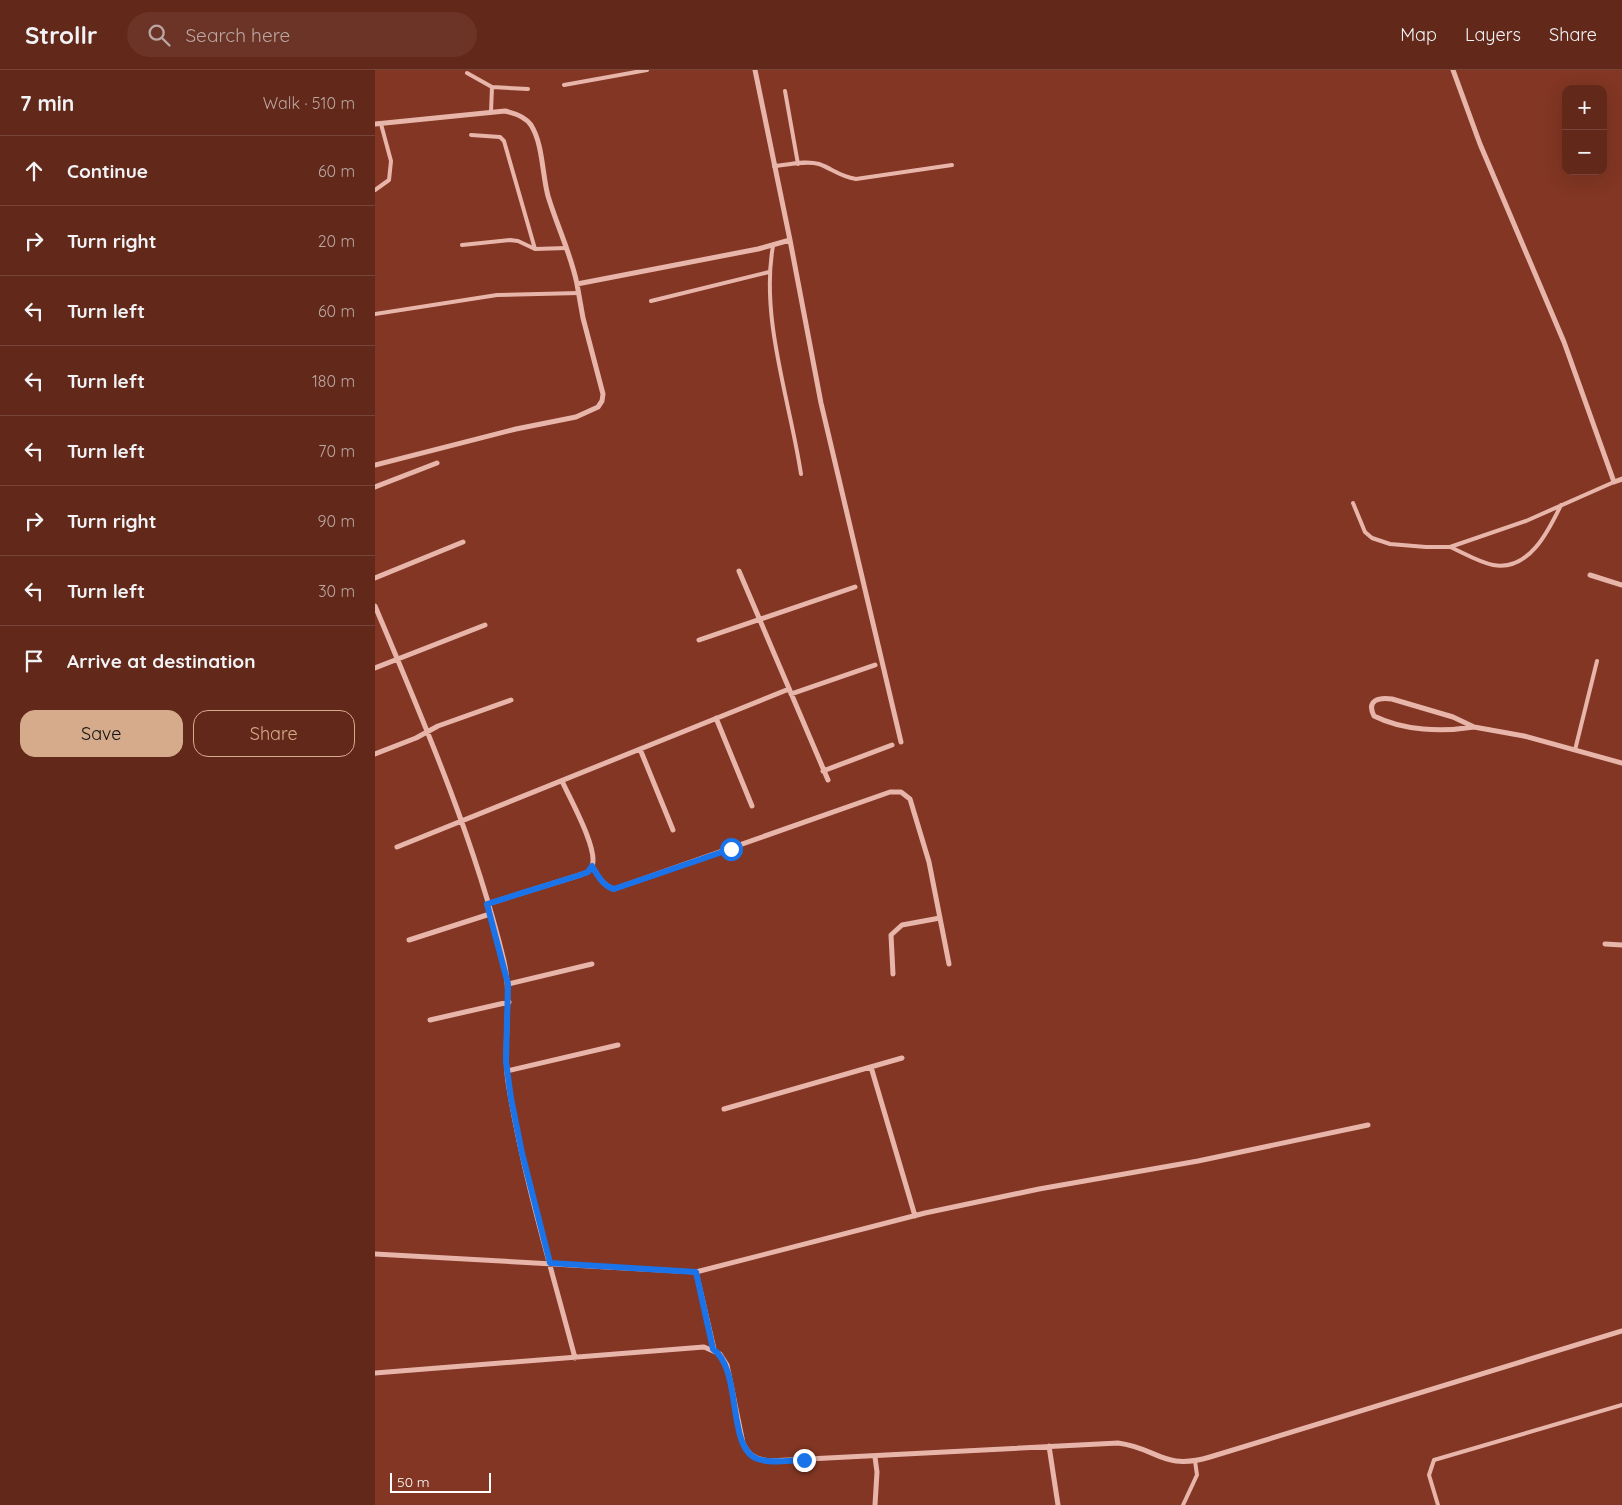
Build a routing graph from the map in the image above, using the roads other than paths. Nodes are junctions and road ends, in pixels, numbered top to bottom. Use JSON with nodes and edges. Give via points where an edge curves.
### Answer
{"nodes":[{"id":1,"x":647,"y":70,"type":"edge"},
{"id":2,"x":755,"y":70,"type":"edge"},
{"id":3,"x":1453,"y":70,"type":"edge"},
{"id":4,"x":467,"y":73,"type":"dead end"},
{"id":5,"x":564,"y":85,"type":"dead end"},
{"id":6,"x":491,"y":87,"type":"junction"},
{"id":7,"x":528,"y":89,"type":"dead end"},
{"id":8,"x":785,"y":91,"type":"dead end"},
{"id":9,"x":491,"y":112,"type":"junction"},
{"id":10,"x":378,"y":124,"type":"edge"},
{"id":11,"x":471,"y":135,"type":"dead end"},
{"id":12,"x":798,"y":164,"type":"junction"},
{"id":13,"x":774,"y":166,"type":"junction"},
{"id":14,"x":952,"y":166,"type":"dead end"},
{"id":15,"x":375,"y":190,"type":"edge"},
{"id":16,"x":790,"y":240,"type":"junction"},
{"id":17,"x":462,"y":245,"type":"dead end"},
{"id":18,"x":773,"y":246,"type":"junction"},
{"id":19,"x":566,"y":248,"type":"junction"},
{"id":20,"x":535,"y":249,"type":"junction"},
{"id":21,"x":769,"y":272,"type":"junction"},
{"id":22,"x":577,"y":284,"type":"junction"},
{"id":23,"x":579,"y":293,"type":"junction"},
{"id":24,"x":651,"y":301,"type":"dead end"},
{"id":25,"x":375,"y":314,"type":"edge"},
{"id":26,"x":437,"y":463,"type":"dead end"},
{"id":27,"x":375,"y":465,"type":"edge"},
{"id":28,"x":801,"y":474,"type":"dead end"},
{"id":29,"x":1622,"y":478,"type":"edge"},
{"id":30,"x":1615,"y":482,"type":"junction"},
{"id":31,"x":375,"y":487,"type":"edge"},
{"id":32,"x":1353,"y":503,"type":"dead end"},
{"id":33,"x":1561,"y":505,"type":"junction"},
{"id":34,"x":463,"y":542,"type":"dead end"},
{"id":35,"x":1450,"y":547,"type":"junction"},
{"id":36,"x":739,"y":571,"type":"dead end"},
{"id":37,"x":1590,"y":575,"type":"dead end"},
{"id":38,"x":375,"y":578,"type":"edge"},
{"id":39,"x":1622,"y":585,"type":"edge"},
{"id":40,"x":855,"y":587,"type":"dead end"},
{"id":41,"x":375,"y":606,"type":"edge"},
{"id":42,"x":760,"y":620,"type":"junction"},
{"id":43,"x":485,"y":625,"type":"dead end"},
{"id":44,"x":699,"y":640,"type":"dead end"},
{"id":45,"x":397,"y":658,"type":"junction"},
{"id":46,"x":1597,"y":661,"type":"dead end"},
{"id":47,"x":875,"y":665,"type":"dead end"},
{"id":48,"x":375,"y":668,"type":"edge"},
{"id":49,"x":790,"y":691,"type":"junction"},
{"id":50,"x":511,"y":700,"type":"dead end"},
{"id":51,"x":716,"y":718,"type":"junction"},
{"id":52,"x":1474,"y":726,"type":"junction"},
{"id":53,"x":428,"y":732,"type":"junction"},
{"id":54,"x":901,"y":742,"type":"dead end"},
{"id":55,"x":892,"y":746,"type":"dead end"},
{"id":56,"x":640,"y":749,"type":"junction"},
{"id":57,"x":1575,"y":750,"type":"junction"},
{"id":58,"x":375,"y":754,"type":"edge"},
{"id":59,"x":1622,"y":763,"type":"edge"},
{"id":60,"x":823,"y":771,"type":"junction"},
{"id":61,"x":561,"y":780,"type":"junction"},
{"id":62,"x":828,"y":780,"type":"dead end"},
{"id":63,"x":752,"y":806,"type":"dead end"},
{"id":64,"x":462,"y":821,"type":"junction"},
{"id":65,"x":673,"y":830,"type":"dead end"},
{"id":66,"x":397,"y":847,"type":"dead end"},
{"id":67,"x":592,"y":866,"type":"junction"},
{"id":68,"x":487,"y":904,"type":"junction"},
{"id":69,"x":490,"y":914,"type":"junction"},
{"id":70,"x":940,"y":918,"type":"junction"},
{"id":71,"x":409,"y":940,"type":"dead end"},
{"id":72,"x":1605,"y":944,"type":"dead end"},
{"id":73,"x":1622,"y":945,"type":"edge"},
{"id":74,"x":592,"y":964,"type":"dead end"},
{"id":75,"x":949,"y":964,"type":"dead end"},
{"id":76,"x":893,"y":974,"type":"dead end"},
{"id":77,"x":508,"y":984,"type":"junction"},
{"id":78,"x":509,"y":1002,"type":"junction"},
{"id":79,"x":430,"y":1020,"type":"dead end"},
{"id":80,"x":618,"y":1045,"type":"dead end"},
{"id":81,"x":903,"y":1058,"type":"dead end"},
{"id":82,"x":871,"y":1067,"type":"junction"},
{"id":83,"x":507,"y":1071,"type":"junction"},
{"id":84,"x":724,"y":1109,"type":"dead end"},
{"id":85,"x":1367,"y":1125,"type":"dead end"},
{"id":86,"x":915,"y":1216,"type":"junction"},
{"id":87,"x":375,"y":1254,"type":"edge"},
{"id":88,"x":550,"y":1263,"type":"junction"},
{"id":89,"x":696,"y":1272,"type":"junction"},
{"id":90,"x":1622,"y":1331,"type":"edge"},
{"id":91,"x":713,"y":1349,"type":"junction"},
{"id":92,"x":575,"y":1358,"type":"junction"},
{"id":93,"x":375,"y":1373,"type":"edge"},
{"id":94,"x":1622,"y":1405,"type":"edge"},
{"id":95,"x":1049,"y":1446,"type":"junction"},
{"id":96,"x":875,"y":1457,"type":"junction"},
{"id":97,"x":1195,"y":1461,"type":"junction"},
{"id":98,"x":875,"y":1505,"type":"edge"},
{"id":99,"x":1058,"y":1505,"type":"edge"},
{"id":100,"x":1183,"y":1505,"type":"edge"},
{"id":101,"x":1438,"y":1505,"type":"edge"}],
"edges":[{"from":1,"to":5,"type":"lane"},
{"from":2,"to":13,"type":"street"},
{"from":3,"to":30,"type":"street","via":[[1480,144],[1564,342]]},
{"from":4,"to":6,"type":"lane"},
{"from":6,"to":7,"type":"lane"},
{"from":6,"to":9,"type":"lane"},
{"from":8,"to":12,"type":"lane"},
{"from":9,"to":10,"type":"street"},
{"from":9,"to":19,"type":"street","via":[[518,114],[531,125]]},
{"from":10,"to":15,"type":"lane","via":[[391,171],[389,180]]},
{"from":11,"to":20,"type":"lane","via":[[500,137],[504,141]]},
{"from":12,"to":13,"type":"lane"},
{"from":12,"to":14,"type":"lane","via":[[821,164],[842,177],[856,179]]},
{"from":13,"to":16,"type":"street"},
{"from":16,"to":18,"type":"street"},
{"from":16,"to":54,"type":"street","via":[[821,403]]},
{"from":17,"to":20,"type":"lane","via":[[518,241]]},
{"from":18,"to":21,"type":"lane"},
{"from":18,"to":22,"type":"street"},
{"from":19,"to":20,"type":"lane"},
{"from":19,"to":22,"type":"street"},
{"from":21,"to":24,"type":"lane"},
{"from":21,"to":28,"type":"lane","via":[[771,310]]},
{"from":22,"to":23,"type":"street"},
{"from":23,"to":25,"type":"lane","via":[[497,296]]},
{"from":23,"to":27,"type":"street","via":[[603,394],[598,407],[575,417]]},
{"from":26,"to":31,"type":"street"},
{"from":29,"to":30,"type":"street"},
{"from":30,"to":33,"type":"lane"},
{"from":32,"to":35,"type":"lane","via":[[1365,532],[1373,538],[1399,544]]},
{"from":33,"to":35,"type":"lane","via":[[1526,521]]},
{"from":33,"to":35,"type":"lane","via":[[1540,543],[1523,559],[1510,565],[1495,565]]},
{"from":34,"to":38,"type":"street"},
{"from":36,"to":42,"type":"street"},
{"from":37,"to":39,"type":"street"},
{"from":40,"to":42,"type":"street"},
{"from":41,"to":45,"type":"street"},
{"from":42,"to":44,"type":"street"},
{"from":42,"to":49,"type":"street"},
{"from":43,"to":45,"type":"street"},
{"from":45,"to":48,"type":"street"},
{"from":45,"to":53,"type":"street"},
{"from":46,"to":57,"type":"lane"},
{"from":47,"to":49,"type":"street"},
{"from":49,"to":51,"type":"street"},
{"from":49,"to":60,"type":"street"},
{"from":50,"to":53,"type":"street"},
{"from":51,"to":56,"type":"street"},
{"from":51,"to":63,"type":"street"},
{"from":52,"to":52,"type":"street","via":[[1435,730],[1395,723],[1374,716],[1372,702],[1375,699],[1392,699]]},
{"from":52,"to":57,"type":"street"},
{"from":53,"to":58,"type":"street"},
{"from":53,"to":64,"type":"street"},
{"from":55,"to":60,"type":"street"},
{"from":56,"to":61,"type":"street"},
{"from":56,"to":65,"type":"street"},
{"from":57,"to":59,"type":"street"},
{"from":60,"to":62,"type":"street"},
{"from":61,"to":64,"type":"street"},
{"from":61,"to":67,"type":"street","via":[[592,850]]},
{"from":64,"to":66,"type":"street"},
{"from":64,"to":68,"type":"street"},
{"from":67,"to":68,"type":"street","via":[[580,875]]},
{"from":67,"to":70,"type":"street","via":[[601,881],[614,889],[890,792],[901,792],[910,799],[929,862]]},
{"from":68,"to":69,"type":"street"},
{"from":69,"to":71,"type":"street"},
{"from":69,"to":77,"type":"street"},
{"from":70,"to":75,"type":"street"},
{"from":70,"to":76,"type":"street","via":[[902,925],[891,935]]},
{"from":72,"to":73,"type":"street"},
{"from":74,"to":77,"type":"street"},
{"from":77,"to":78,"type":"street"},
{"from":78,"to":79,"type":"street"},
{"from":78,"to":83,"type":"street","via":[[505,1041]]},
{"from":80,"to":83,"type":"street"},
{"from":81,"to":82,"type":"street"},
{"from":82,"to":84,"type":"street"},
{"from":82,"to":86,"type":"street"},
{"from":83,"to":88,"type":"street","via":[[522,1153]]},
{"from":85,"to":86,"type":"street"},
{"from":86,"to":89,"type":"street"},
{"from":87,"to":88,"type":"street"},
{"from":88,"to":89,"type":"street"},
{"from":88,"to":92,"type":"street"},
{"from":89,"to":91,"type":"street"},
{"from":90,"to":97,"type":"street"},
{"from":91,"to":92,"type":"street","via":[[691,1347]]},
{"from":91,"to":96,"type":"street","via":[[727,1365],[743,1443],[752,1456],[769,1461]]},
{"from":92,"to":93,"type":"street"},
{"from":94,"to":101,"type":"lane","via":[[1434,1460],[1429,1475]]},
{"from":95,"to":96,"type":"street"},
{"from":95,"to":97,"type":"street","via":[[1118,1443],[1169,1461]]},
{"from":95,"to":99,"type":"street"},
{"from":96,"to":98,"type":"street"},
{"from":97,"to":100,"type":"lane","via":[[1197,1475]]}]}
